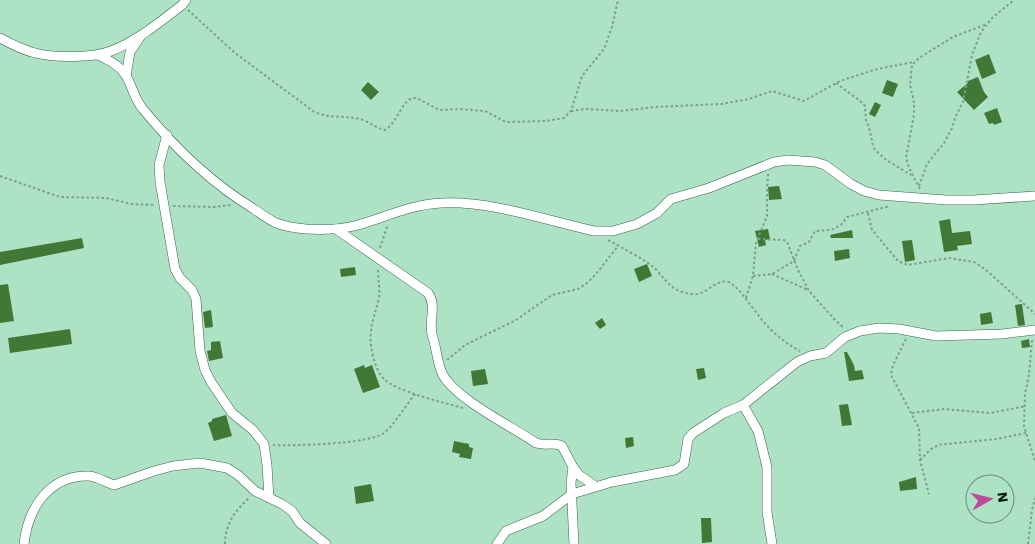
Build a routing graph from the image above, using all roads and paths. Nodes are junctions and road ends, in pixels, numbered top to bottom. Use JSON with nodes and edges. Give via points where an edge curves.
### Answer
{"nodes":[{"id":1,"x":618,"y":0,"type":"edge"},
{"id":2,"x":1014,"y":0,"type":"edge"},
{"id":3,"x":184,"y":3,"type":"edge"},
{"id":4,"x":986,"y":24,"type":"junction"},
{"id":5,"x":142,"y":34,"type":"junction"},
{"id":6,"x":0,"y":38,"type":"edge"},
{"id":7,"x":98,"y":55,"type":"junction"},
{"id":8,"x":914,"y":62,"type":"junction"},
{"id":9,"x":126,"y":76,"type":"junction"},
{"id":10,"x":836,"y":83,"type":"junction"},
{"id":11,"x":571,"y":111,"type":"junction"},
{"id":12,"x":167,"y":135,"type":"junction"},
{"id":13,"x":769,"y":164,"type":"junction"},
{"id":14,"x":0,"y":176,"type":"edge"},
{"id":15,"x":913,"y":176,"type":"junction"},
{"id":16,"x":919,"y":186,"type":"junction"},
{"id":17,"x":1035,"y":196,"type":"edge"},
{"id":18,"x":926,"y":200,"type":"junction"},
{"id":19,"x":246,"y":204,"type":"junction"},
{"id":20,"x":895,"y":204,"type":"dead end"},
{"id":21,"x":163,"y":205,"type":"junction"},
{"id":22,"x":868,"y":212,"type":"junction"},
{"id":23,"x":392,"y":219,"type":"dead end"},
{"id":24,"x":336,"y":229,"type":"junction"},
{"id":25,"x":594,"y":231,"type":"junction"},
{"id":26,"x":758,"y":239,"type":"junction"},
{"id":27,"x":618,"y":246,"type":"junction"},
{"id":28,"x":378,"y":259,"type":"junction"},
{"id":29,"x":794,"y":260,"type":"junction"},
{"id":30,"x":772,"y":274,"type":"junction"},
{"id":31,"x":753,"y":276,"type":"junction"},
{"id":32,"x":809,"y":291,"type":"junction"},
{"id":33,"x":746,"y":298,"type":"junction"},
{"id":34,"x":1035,"y":314,"type":"edge"},
{"id":35,"x":1034,"y":330,"type":"edge"},
{"id":36,"x":914,"y":333,"type":"junction"},
{"id":37,"x":854,"y":334,"type":"junction"},
{"id":38,"x":810,"y":356,"type":"junction"},
{"id":39,"x":439,"y":367,"type":"junction"},
{"id":40,"x":415,"y":394,"type":"junction"},
{"id":41,"x":743,"y":405,"type":"junction"},
{"id":42,"x":1026,"y":406,"type":"junction"},
{"id":43,"x":469,"y":410,"type":"dead end"},
{"id":44,"x":912,"y":413,"type":"junction"},
{"id":45,"x":1026,"y":433,"type":"junction"},
{"id":46,"x":264,"y":444,"type":"junction"},
{"id":47,"x":920,"y":460,"type":"junction"},
{"id":48,"x":1035,"y":462,"type":"edge"},
{"id":49,"x":573,"y":467,"type":"junction"},
{"id":50,"x":595,"y":486,"type":"junction"},
{"id":51,"x":256,"y":491,"type":"junction"},
{"id":52,"x":572,"y":494,"type":"junction"},
{"id":53,"x":929,"y":494,"type":"dead end"},
{"id":54,"x":269,"y":498,"type":"junction"},
{"id":55,"x":1035,"y":498,"type":"edge"},
{"id":56,"x":24,"y":544,"type":"edge"},
{"id":57,"x":225,"y":544,"type":"edge"},
{"id":58,"x":326,"y":544,"type":"edge"},
{"id":59,"x":498,"y":544,"type":"edge"},
{"id":60,"x":574,"y":544,"type":"edge"},
{"id":61,"x":772,"y":544,"type":"edge"},
{"id":62,"x":1028,"y":544,"type":"edge"}],
"edges":[{"from":1,"to":11,"type":"path","via":[[604,49],[582,76]]},
{"from":2,"to":4,"type":"path"},
{"from":3,"to":5,"type":"street"},
{"from":3,"to":11,"type":"path","via":[[235,53],[313,111],[326,116],[358,119],[385,130],[412,98],[439,110],[485,111],[506,122],[558,120]]},
{"from":4,"to":8,"type":"path","via":[[953,37]]},
{"from":4,"to":16,"type":"path","via":[[972,55],[963,102],[952,128],[927,164]]},
{"from":5,"to":7,"type":"street"},
{"from":5,"to":9,"type":"street","via":[[130,52]]},
{"from":6,"to":7,"type":"street","via":[[37,54]]},
{"from":7,"to":9,"type":"street","via":[[113,62]]},
{"from":8,"to":10,"type":"path","via":[[877,69]]},
{"from":8,"to":15,"type":"path","via":[[910,76],[914,115],[906,158]]},
{"from":9,"to":12,"type":"street","via":[[137,100]]},
{"from":10,"to":11,"type":"path","via":[[804,101],[772,91],[721,104]]},
{"from":10,"to":15,"type":"path","via":[[865,106],[875,150]]},
{"from":12,"to":19,"type":"street","via":[[213,181]]},
{"from":12,"to":21,"type":"street","via":[[159,165]]},
{"from":13,"to":18,"type":"street","via":[[788,160],[815,162],[825,165],[864,191]]},
{"from":13,"to":25,"type":"street","via":[[671,199],[658,213],[637,224],[613,231]]},
{"from":13,"to":26,"type":"path","via":[[767,216]]},
{"from":14,"to":21,"type":"path","via":[[60,197]]},
{"from":15,"to":16,"type":"path"},
{"from":16,"to":18,"type":"path"},
{"from":17,"to":18,"type":"street"},
{"from":19,"to":21,"type":"path","via":[[213,207]]},
{"from":19,"to":24,"type":"street","via":[[276,223],[291,228]]},
{"from":20,"to":22,"type":"path"},
{"from":21,"to":46,"type":"street","via":[[175,270],[196,299],[200,351],[205,370],[224,403]]},
{"from":22,"to":29,"type":"path","via":[[847,217],[831,230],[815,231],[809,242],[800,246]]},
{"from":22,"to":34,"type":"path","via":[[872,230],[898,261],[908,265],[949,258],[974,262]]},
{"from":23,"to":28,"type":"path","via":[[384,234]]},
{"from":24,"to":25,"type":"street","via":[[414,206],[453,202],[480,205]]},
{"from":24,"to":28,"type":"street"},
{"from":25,"to":27,"type":"path"},
{"from":26,"to":29,"type":"path","via":[[785,240]]},
{"from":26,"to":31,"type":"path"},
{"from":27,"to":33,"type":"path","via":[[650,264],[674,289],[700,294],[725,281]]},
{"from":27,"to":39,"type":"path","via":[[586,284],[552,295],[516,320],[465,345]]},
{"from":28,"to":39,"type":"street","via":[[420,286],[432,298],[431,332]]},
{"from":28,"to":40,"type":"path","via":[[379,295],[370,331],[371,348],[383,379]]},
{"from":29,"to":30,"type":"path"},
{"from":29,"to":32,"type":"path"},
{"from":30,"to":31,"type":"path"},
{"from":30,"to":32,"type":"path"},
{"from":31,"to":33,"type":"path"},
{"from":32,"to":37,"type":"path","via":[[838,324]]},
{"from":33,"to":38,"type":"path","via":[[774,333]]},
{"from":35,"to":36,"type":"street","via":[[936,336]]},
{"from":35,"to":42,"type":"path","via":[[1025,390]]},
{"from":36,"to":37,"type":"street","via":[[879,328]]},
{"from":36,"to":44,"type":"path","via":[[906,338],[891,375]]},
{"from":37,"to":38,"type":"street","via":[[845,337],[826,353]]},
{"from":38,"to":41,"type":"street","via":[[797,362]]},
{"from":39,"to":49,"type":"street","via":[[450,386],[470,401],[542,445],[553,443],[562,446]]},
{"from":40,"to":43,"type":"path"},
{"from":40,"to":46,"type":"path","via":[[391,425],[370,439],[289,446]]},
{"from":41,"to":50,"type":"street","via":[[694,433],[688,439],[684,464],[675,470]]},
{"from":41,"to":61,"type":"street","via":[[758,431],[767,467],[767,512]]},
{"from":42,"to":44,"type":"path","via":[[980,414],[944,409]]},
{"from":42,"to":45,"type":"path"},
{"from":44,"to":47,"type":"path","via":[[920,434]]},
{"from":45,"to":47,"type":"path","via":[[938,445]]},
{"from":45,"to":48,"type":"path"},
{"from":46,"to":54,"type":"street"},
{"from":47,"to":53,"type":"path"},
{"from":49,"to":50,"type":"street"},
{"from":49,"to":52,"type":"street"},
{"from":50,"to":52,"type":"street"},
{"from":51,"to":54,"type":"street"},
{"from":51,"to":56,"type":"street","via":[[227,468],[200,463],[164,468],[114,485],[90,476],[65,480],[51,487],[39,501],[29,522]]},
{"from":51,"to":57,"type":"path","via":[[229,523]]},
{"from":52,"to":59,"type":"street","via":[[543,516],[506,531]]},
{"from":52,"to":60,"type":"street"},
{"from":54,"to":58,"type":"street","via":[[292,511],[300,524]]},
{"from":55,"to":62,"type":"path"}]}
